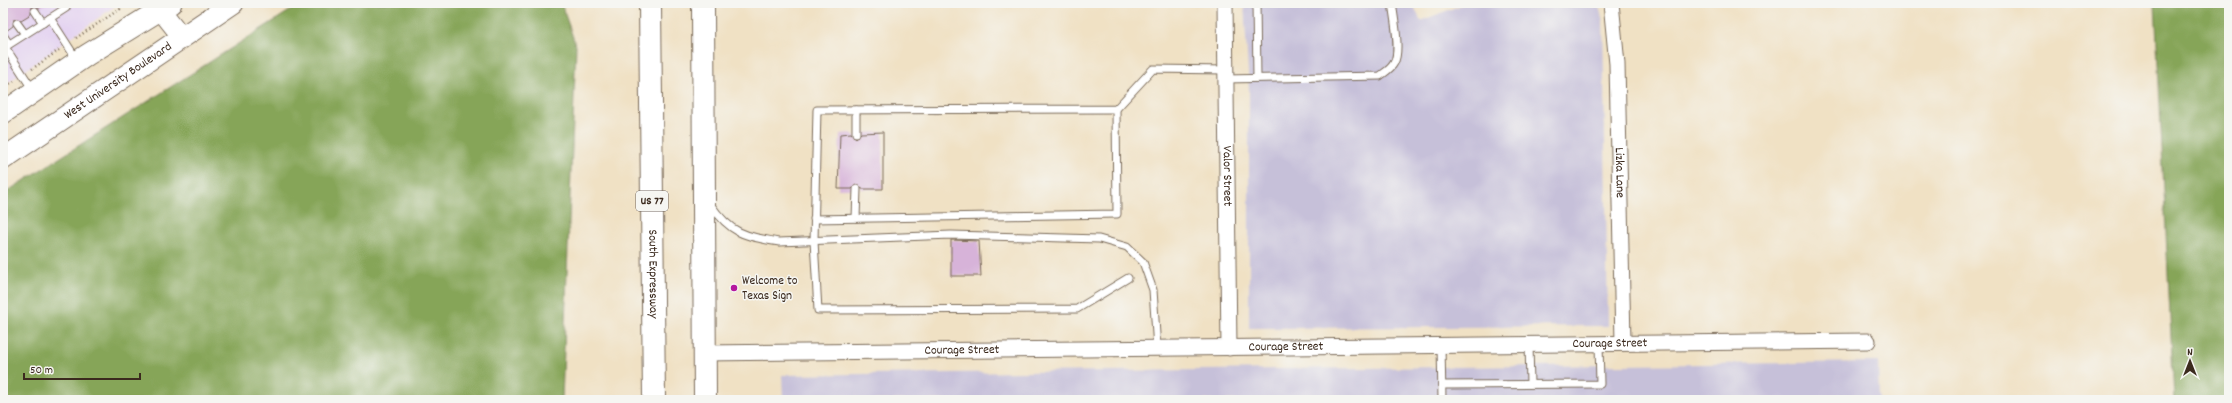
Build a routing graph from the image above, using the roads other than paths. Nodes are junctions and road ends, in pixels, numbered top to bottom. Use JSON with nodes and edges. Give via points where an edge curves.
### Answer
{"nodes":[{"id":1,"x":233,"y":3,"type":"edge"},
{"id":2,"x":703,"y":3,"type":"edge"},
{"id":3,"x":1225,"y":3,"type":"edge"},
{"id":4,"x":1256,"y":3,"type":"edge"},
{"id":5,"x":1392,"y":3,"type":"edge"},
{"id":6,"x":1611,"y":3,"type":"edge"},
{"id":7,"x":66,"y":5,"type":"edge"},
{"id":8,"x":162,"y":5,"type":"edge"},
{"id":9,"x":649,"y":9,"type":"edge"},
{"id":10,"x":35,"y":11,"type":"dead end"},
{"id":11,"x":50,"y":18,"type":"junction"},
{"id":12,"x":17,"y":23,"type":"dead end"},
{"id":13,"x":43,"y":23,"type":"junction"},
{"id":14,"x":25,"y":34,"type":"junction"},
{"id":15,"x":3,"y":35,"type":"edge"},
{"id":16,"x":182,"y":36,"type":"junction"},
{"id":17,"x":10,"y":44,"type":"junction"},
{"id":18,"x":78,"y":61,"type":"junction"},
{"id":19,"x":1226,"y":74,"type":"junction"},
{"id":20,"x":1256,"y":78,"type":"junction"},
{"id":21,"x":34,"y":91,"type":"junction"},
{"id":22,"x":1116,"y":109,"type":"junction"},
{"id":23,"x":856,"y":110,"type":"junction"},
{"id":24,"x":3,"y":113,"type":"edge"},
{"id":25,"x":856,"y":133,"type":"dead end"},
{"id":26,"x":3,"y":159,"type":"edge"},
{"id":27,"x":857,"y":189,"type":"dead end"},
{"id":28,"x":704,"y":196,"type":"junction"},
{"id":29,"x":856,"y":218,"type":"junction"},
{"id":30,"x":814,"y":219,"type":"junction"},
{"id":31,"x":814,"y":241,"type":"junction"},
{"id":32,"x":1128,"y":278,"type":"dead end"},
{"id":33,"x":1868,"y":341,"type":"dead end"},
{"id":34,"x":1623,"y":342,"type":"junction"},
{"id":35,"x":1599,"y":343,"type":"junction"},
{"id":36,"x":1529,"y":344,"type":"junction"},
{"id":37,"x":1441,"y":345,"type":"junction"},
{"id":38,"x":1229,"y":348,"type":"junction"},
{"id":39,"x":1157,"y":349,"type":"junction"},
{"id":40,"x":705,"y":353,"type":"junction"},
{"id":41,"x":1530,"y":384,"type":"junction"},
{"id":42,"x":1442,"y":385,"type":"junction"},
{"id":43,"x":654,"y":400,"type":"edge"},
{"id":44,"x":705,"y":400,"type":"edge"},
{"id":45,"x":1442,"y":400,"type":"edge"}],
"edges":[{"from":1,"to":16,"type":"main road","name":"West University Boulevard"},
{"from":2,"to":28,"type":"highway"},
{"from":3,"to":19,"type":"street","name":"Valor Street"},
{"from":4,"to":20,"type":"lane"},
{"from":5,"to":20,"type":"lane","via":[[1397,53],[1395,62],[1380,76]]},
{"from":6,"to":34,"type":"street","name":"Lizka Lane","via":[[1617,64]]},
{"from":7,"to":11,"type":"lane"},
{"from":8,"to":16,"type":"street"},
{"from":8,"to":18,"type":"main road"},
{"from":9,"to":43,"type":"highway","name":"South Expressway","number":"US 77"},
{"from":10,"to":13,"type":"lane"},
{"from":11,"to":13,"type":"lane"},
{"from":11,"to":18,"type":"lane"},
{"from":12,"to":14,"type":"lane"},
{"from":13,"to":14,"type":"lane"},
{"from":14,"to":17,"type":"lane"},
{"from":15,"to":17,"type":"lane"},
{"from":16,"to":26,"type":"main road","name":"West University Boulevard"},
{"from":17,"to":21,"type":"lane","via":[[5,47]]},
{"from":18,"to":21,"type":"main road"},
{"from":19,"to":20,"type":"lane"},
{"from":19,"to":22,"type":"lane","via":[[1153,69]]},
{"from":19,"to":38,"type":"street","name":"Valor Street"},
{"from":21,"to":24,"type":"main road"},
{"from":22,"to":23,"type":"lane"},
{"from":22,"to":29,"type":"lane","via":[[1117,214]]},
{"from":23,"to":25,"type":"lane"},
{"from":23,"to":30,"type":"lane","via":[[817,110]]},
{"from":27,"to":29,"type":"lane"},
{"from":28,"to":31,"type":"lane","via":[[730,229],[753,238],[779,242]]},
{"from":28,"to":40,"type":"highway"},
{"from":29,"to":30,"type":"lane"},
{"from":30,"to":31,"type":"lane"},
{"from":31,"to":32,"type":"lane","via":[[818,310],[1077,309]]},
{"from":31,"to":39,"type":"lane","via":[[979,235],[1099,239],[1127,247],[1143,262],[1153,290]]},
{"from":33,"to":34,"type":"street","name":"Courage Street"},
{"from":34,"to":35,"type":"street","name":"Courage Street"},
{"from":35,"to":36,"type":"street","name":"Courage Street"},
{"from":35,"to":41,"type":"lane","via":[[1600,384]]},
{"from":36,"to":37,"type":"street","name":"Courage Street"},
{"from":36,"to":41,"type":"lane"},
{"from":37,"to":38,"type":"street","name":"Courage Street"},
{"from":37,"to":42,"type":"lane"},
{"from":38,"to":39,"type":"street","name":"Courage Street"},
{"from":39,"to":40,"type":"street","name":"Courage Street"},
{"from":40,"to":44,"type":"highway"},
{"from":41,"to":42,"type":"lane"},
{"from":42,"to":45,"type":"lane"}]}
